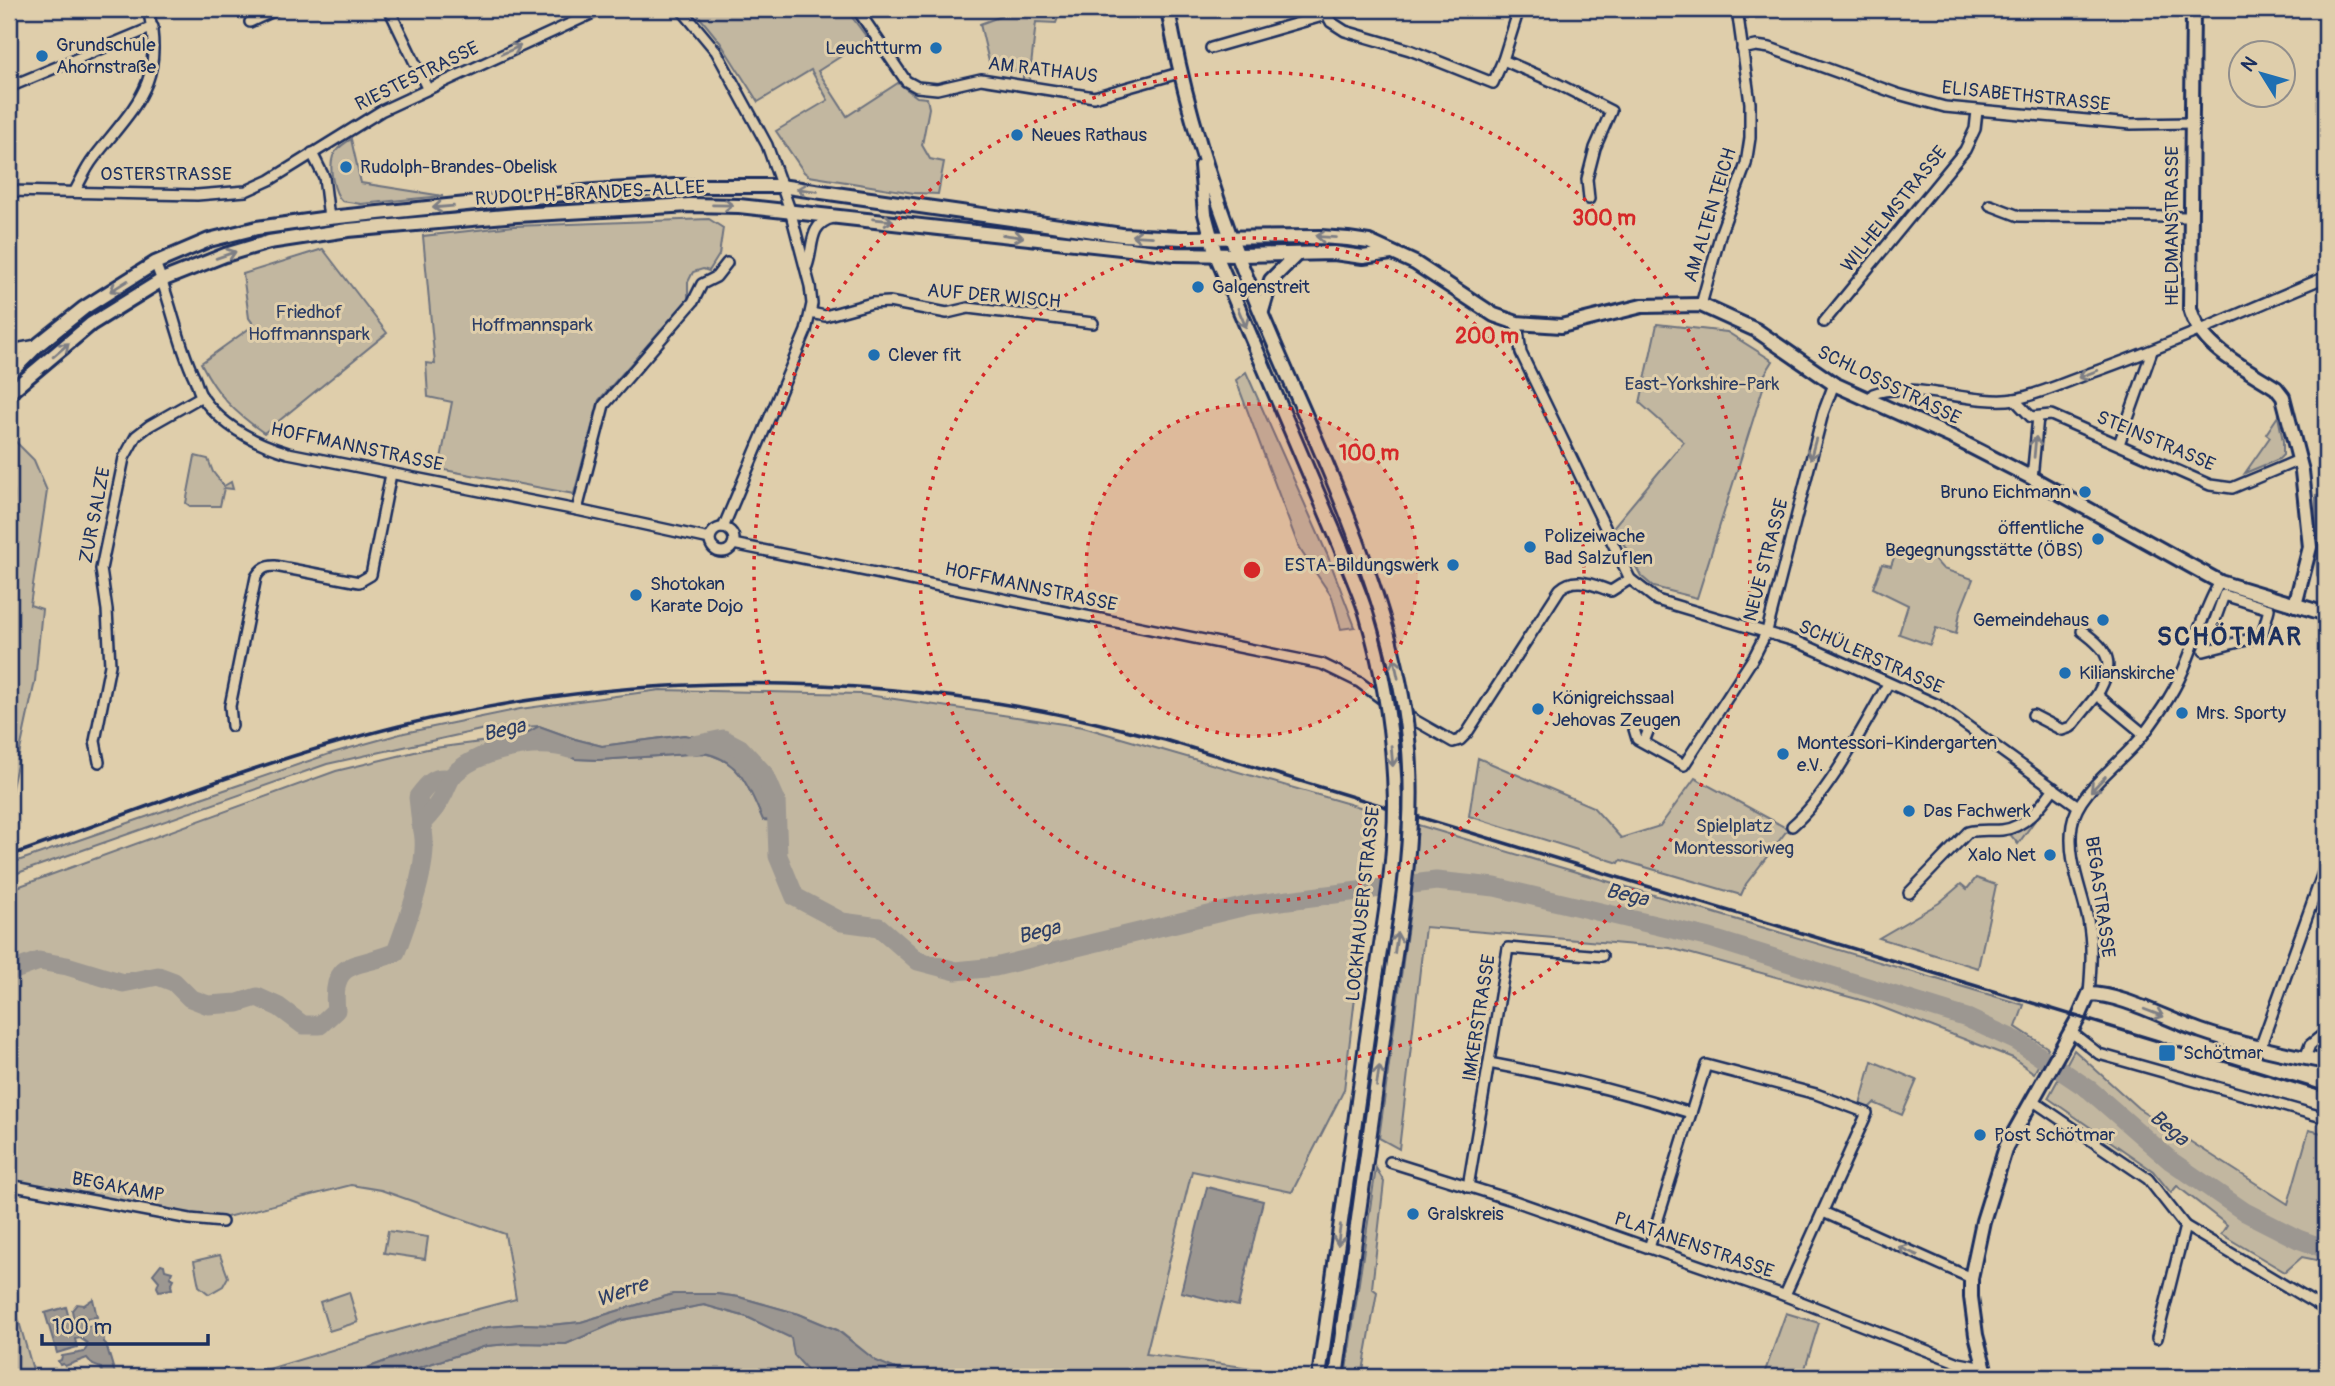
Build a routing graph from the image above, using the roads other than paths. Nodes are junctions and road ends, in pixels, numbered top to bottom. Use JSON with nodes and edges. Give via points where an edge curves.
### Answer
{"nodes":[{"id":1,"x":148,"y":9,"type":"edge"},
{"id":2,"x":278,"y":9,"type":"edge"},
{"id":3,"x":389,"y":9,"type":"edge"},
{"id":4,"x":602,"y":9,"type":"edge"},
{"id":5,"x":681,"y":9,"type":"edge"},
{"id":6,"x":857,"y":9,"type":"edge"},
{"id":7,"x":1168,"y":9,"type":"edge"},
{"id":8,"x":1519,"y":9,"type":"edge"},
{"id":9,"x":1737,"y":9,"type":"edge"},
{"id":10,"x":2193,"y":9,"type":"edge"},
{"id":11,"x":1330,"y":11,"type":"edge"},
{"id":12,"x":250,"y":22,"type":"dead end"},
{"id":13,"x":153,"y":27,"type":"junction"},
{"id":14,"x":1211,"y":48,"type":"dead end"},
{"id":15,"x":1742,"y":49,"type":"junction"},
{"id":16,"x":1503,"y":60,"type":"junction"},
{"id":17,"x":1180,"y":73,"type":"junction"},
{"id":18,"x":9,"y":87,"type":"edge"},
{"id":19,"x":427,"y":88,"type":"junction"},
{"id":20,"x":1977,"y":111,"type":"junction"},
{"id":21,"x":2191,"y":123,"type":"junction"},
{"id":22,"x":1201,"y":150,"type":"junction"},
{"id":23,"x":312,"y":153,"type":"junction"},
{"id":24,"x":780,"y":186,"type":"junction"},
{"id":25,"x":9,"y":191,"type":"edge"},
{"id":26,"x":75,"y":191,"type":"junction"},
{"id":27,"x":1589,"y":198,"type":"dead end"},
{"id":28,"x":1990,"y":205,"type":"dead end"},
{"id":29,"x":790,"y":210,"type":"junction"},
{"id":30,"x":838,"y":215,"type":"junction"},
{"id":31,"x":2190,"y":217,"type":"junction"},
{"id":32,"x":329,"y":218,"type":"junction"},
{"id":33,"x":1231,"y":237,"type":"junction"},
{"id":34,"x":1210,"y":238,"type":"junction"},
{"id":35,"x":1391,"y":253,"type":"junction"},
{"id":36,"x":1297,"y":254,"type":"junction"},
{"id":37,"x":1216,"y":255,"type":"junction"},
{"id":38,"x":1238,"y":256,"type":"junction"},
{"id":39,"x":155,"y":263,"type":"junction"},
{"id":40,"x":727,"y":263,"type":"dead end"},
{"id":41,"x":807,"y":268,"type":"junction"},
{"id":42,"x":2326,"y":277,"type":"edge"},
{"id":43,"x":162,"y":280,"type":"junction"},
{"id":44,"x":1701,"y":305,"type":"junction"},
{"id":45,"x":1262,"y":312,"type":"junction"},
{"id":46,"x":811,"y":313,"type":"junction"},
{"id":47,"x":1824,"y":322,"type":"dead end"},
{"id":48,"x":1093,"y":323,"type":"dead end"},
{"id":49,"x":1517,"y":323,"type":"junction"},
{"id":50,"x":2199,"y":331,"type":"junction"},
{"id":51,"x":38,"y":344,"type":"junction"},
{"id":52,"x":2152,"y":351,"type":"junction"},
{"id":53,"x":9,"y":359,"type":"edge"},
{"id":54,"x":9,"y":374,"type":"edge"},
{"id":55,"x":1834,"y":384,"type":"junction"},
{"id":56,"x":9,"y":393,"type":"edge"},
{"id":57,"x":202,"y":396,"type":"junction"},
{"id":58,"x":2014,"y":400,"type":"junction"},
{"id":59,"x":1870,"y":401,"type":"junction"},
{"id":60,"x":2038,"y":417,"type":"junction"},
{"id":61,"x":2119,"y":444,"type":"junction"},
{"id":62,"x":2299,"y":460,"type":"junction"},
{"id":63,"x":391,"y":474,"type":"junction"},
{"id":64,"x":2032,"y":478,"type":"junction"},
{"id":65,"x":578,"y":510,"type":"junction"},
{"id":66,"x":723,"y":528,"type":"junction"},
{"id":67,"x":710,"y":539,"type":"junction"},
{"id":68,"x":733,"y":544,"type":"junction"},
{"id":69,"x":1630,"y":579,"type":"junction"},
{"id":70,"x":2220,"y":582,"type":"junction"},
{"id":71,"x":2295,"y":605,"type":"junction"},
{"id":72,"x":2326,"y":614,"type":"edge"},
{"id":73,"x":1767,"y":631,"type":"junction"},
{"id":74,"x":2082,"y":631,"type":"dead end"},
{"id":75,"x":2204,"y":652,"type":"joint"},
{"id":76,"x":1888,"y":684,"type":"junction"},
{"id":77,"x":2097,"y":695,"type":"junction"},
{"id":78,"x":2033,"y":715,"type":"dead end"},
{"id":79,"x":232,"y":726,"type":"dead end"},
{"id":80,"x":2144,"y":734,"type":"junction"},
{"id":81,"x":1644,"y":742,"type":"dead end"},
{"id":82,"x":99,"y":762,"type":"dead end"},
{"id":83,"x":2054,"y":788,"type":"junction"},
{"id":84,"x":2078,"y":806,"type":"junction"},
{"id":85,"x":1792,"y":826,"type":"dead end"},
{"id":86,"x":2326,"y":864,"type":"edge"},
{"id":87,"x":1909,"y":892,"type":"dead end"},
{"id":88,"x":1602,"y":956,"type":"dead end"},
{"id":89,"x":2089,"y":994,"type":"junction"},
{"id":90,"x":2070,"y":1032,"type":"junction"},
{"id":91,"x":2326,"y":1032,"type":"edge"},
{"id":92,"x":2260,"y":1048,"type":"junction"},
{"id":93,"x":2305,"y":1058,"type":"junction"},
{"id":94,"x":2326,"y":1062,"type":"edge"},
{"id":95,"x":1489,"y":1063,"type":"junction"},
{"id":96,"x":2032,"y":1100,"type":"junction"},
{"id":97,"x":1690,"y":1113,"type":"junction"},
{"id":98,"x":2326,"y":1118,"type":"edge"},
{"id":99,"x":1390,"y":1162,"type":"dead end"},
{"id":100,"x":9,"y":1185,"type":"edge"},
{"id":101,"x":1468,"y":1187,"type":"junction"},
{"id":102,"x":1823,"y":1212,"type":"junction"},
{"id":103,"x":222,"y":1222,"type":"dead end"},
{"id":104,"x":2185,"y":1226,"type":"junction"},
{"id":105,"x":1649,"y":1248,"type":"junction"},
{"id":106,"x":1971,"y":1278,"type":"junction"},
{"id":107,"x":1785,"y":1296,"type":"junction"},
{"id":108,"x":2326,"y":1310,"type":"edge"},
{"id":109,"x":2157,"y":1338,"type":"dead end"},
{"id":110,"x":1336,"y":1371,"type":"edge"},
{"id":111,"x":1986,"y":1373,"type":"edge"},
{"id":112,"x":1319,"y":1377,"type":"edge"}],
"edges":[{"from":1,"to":13,"type":"street"},
{"from":2,"to":12,"type":"street"},
{"from":3,"to":19,"type":"street"},
{"from":19,"to":4,"type":"street","name":"RIESTESTRASSE","one_way":true},
{"from":5,"to":24,"type":"street","via":[[716,51],[767,145]]},
{"from":6,"to":17,"type":"street","name":"AM RATHAUS","via":[[906,81],[917,87],[937,89],[981,79],[1094,97]]},
{"from":7,"to":17,"type":"main road"},
{"from":8,"to":16,"type":"street"},
{"from":9,"to":15,"type":"street","name":"AM ALTEN TEICH"},
{"from":10,"to":21,"type":"main road","name":"HELDMANSTRASSE"},
{"from":11,"to":14,"type":"street"},
{"from":11,"to":16,"type":"street","via":[[1331,22],[1345,31],[1410,50],[1493,83]]},
{"from":13,"to":18,"type":"street"},
{"from":13,"to":26,"type":"street","via":[[152,64],[143,96],[92,160]]},
{"from":15,"to":20,"type":"street","name":"ELISABETHSTRASSE","via":[[1770,48],[1929,104]]},
{"from":15,"to":44,"type":"street","name":"AM ALTEN TEICH","via":[[1750,103],[1746,164]]},
{"from":16,"to":27,"type":"street","via":[[1611,111],[1592,159]]},
{"from":17,"to":22,"type":"main road"},
{"from":19,"to":23,"type":"street","name":"RIESTESTRASSE"},
{"from":20,"to":21,"type":"street","name":"ELISABETHSTRASSE","via":[[2131,124]]},
{"from":20,"to":47,"type":"street","name":"WILHELMSTRASSE","via":[[1965,150]]},
{"from":21,"to":31,"type":"main road","name":"HELDMANSTRASSE"},
{"from":22,"to":33,"type":"main road","name":"LOCKHAUSER STRASSE"},
{"from":22,"to":34,"type":"main road","name":"LOCKHAUSER STRASSE","via":[[1202,197]]},
{"from":23,"to":26,"type":"street","name":"OSTERSTRASSE","via":[[246,191],[197,195]]},
{"from":23,"to":32,"type":"street","via":[[324,177]]},
{"from":24,"to":29,"type":"street"},
{"from":24,"to":32,"type":"main road","name":"RUDOLPH-BRANDES-ALLEE","one_way":true,"via":[[594,191]]},
{"from":34,"to":24,"type":"main road","name":"RUDOLPH-BRANDES-ALLEE","one_way":true,"via":[[1122,235]]},
{"from":25,"to":26,"type":"street","name":"OSTERSTRASSE"},
{"from":28,"to":31,"type":"street","via":[[2019,216]]},
{"from":29,"to":30,"type":"main road","name":"RUDOLPH-BRANDES-ALLEE"},
{"from":29,"to":41,"type":"street"},
{"from":43,"to":29,"type":"main road","name":"RUDOLPH-BRANDES-ALLEE","one_way":true,"via":[[269,242],[348,230],[691,205]]},
{"from":30,"to":37,"type":"main road","name":"RUDOLPH-BRANDES-ALLEE","one_way":true,"via":[[1076,244]]},
{"from":30,"to":41,"type":"street","via":[[816,228]]},
{"from":31,"to":50,"type":"main road","name":"HELDMANSTRASSE","via":[[2190,308]]},
{"from":32,"to":39,"type":"main road","name":"RUDOLPH-BRANDES-ALLEE","via":[[209,240]]},
{"from":33,"to":34,"type":"main road","name":"SCHLOSSSTRASSE"},
{"from":35,"to":33,"type":"main road","name":"SCHLOSSSTRASSE","one_way":true,"via":[[1369,242],[1348,239]]},
{"from":33,"to":38,"type":"main road","name":"LOCKHAUSER STRASSE"},
{"from":34,"to":37,"type":"main road","name":"LOCKHAUSER STRASSE"},
{"from":35,"to":36,"type":"main road","name":"SCHLOSSSTRASSE","via":[[1363,257]]},
{"from":35,"to":49,"type":"main road","name":"SCHLOSSSTRASSE","via":[[1426,269],[1494,315]]},
{"from":36,"to":38,"type":"main road","name":"SCHLOSSSTRASSE"},
{"from":36,"to":45,"type":"main road","via":[[1272,281]]},
{"from":37,"to":38,"type":"main road","name":"SCHLOSSSTRASSE"},
{"from":37,"to":112,"type":"main road","name":"LOCKHAUSER STRASSE","one_way":true,"bridge":true,"via":[[1365,610],[1388,710],[1395,803],[1392,850]]},
{"from":38,"to":45,"type":"main road","name":"LOCKHAUSER STRASSE"},
{"from":39,"to":43,"type":"street","name":"HOFFMANNSTRASSE"},
{"from":39,"to":51,"type":"main road","name":"RUDOLPH-BRANDES-ALLEE","one_way":true},
{"from":40,"to":65,"type":"street","via":[[716,277],[702,284],[693,302],[604,405]]},
{"from":41,"to":46,"type":"street"},
{"from":42,"to":50,"type":"street"},
{"from":56,"to":43,"type":"main road","name":"RUDOLPH-BRANDES-ALLEE","one_way":true,"via":[[91,324]]},
{"from":43,"to":57,"type":"street","name":"HOFFMANNSTRASSE"},
{"from":44,"to":49,"type":"main road","name":"SCHLOSSSTRASSE","via":[[1642,306],[1562,326]]},
{"from":44,"to":55,"type":"main road","name":"SCHLOSSSTRASSE","via":[[1756,330]]},
{"from":110,"to":45,"type":"main road","name":"LOCKHAUSER STRASSE","one_way":true,"bridge":true,"via":[[1407,854],[1410,767],[1406,718],[1390,638],[1357,541]]},
{"from":46,"to":48,"type":"street","name":"AUF DER WISCH","via":[[825,316],[889,302],[947,313],[968,308]]},
{"from":46,"to":66,"type":"street"},
{"from":49,"to":69,"type":"street","name":"SCHÜLERSTRASSE","via":[[1521,354]]},
{"from":50,"to":52,"type":"street"},
{"from":50,"to":62,"type":"main road","name":"HELDMANSTRASSE","via":[[2283,397]]},
{"from":51,"to":53,"type":"street","via":[[21,348]]},
{"from":51,"to":54,"type":"main road","name":"RUDOLPH-BRANDES-ALLEE"},
{"from":52,"to":58,"type":"street","one_way":true},
{"from":52,"to":61,"type":"street"},
{"from":55,"to":59,"type":"main road","name":"SCHLOSSSTRASSE"},
{"from":55,"to":73,"type":"street","name":"NEUE STRASSE","one_way":true},
{"from":57,"to":63,"type":"street","name":"HOFFMANNSTRASSE","via":[[222,419],[267,447]]},
{"from":57,"to":82,"type":"street","name":"ZUR SALZE","via":[[142,431],[124,458],[101,569],[110,666],[95,741]]},
{"from":58,"to":59,"type":"street","via":[[1882,391]]},
{"from":58,"to":60,"type":"street","name":"STEINSTRASSE","via":[[2031,417]]},
{"from":59,"to":64,"type":"main road","name":"SCHLOSSSTRASSE"},
{"from":60,"to":61,"type":"street","name":"STEINSTRASSE","via":[[2051,415]]},
{"from":64,"to":60,"type":"street","one_way":true},
{"from":61,"to":62,"type":"street","name":"STEINSTRASSE","via":[[2210,485],[2232,488]]},
{"from":62,"to":71,"type":"main road","name":"HELDMANSTRASSE","via":[[2311,547]]},
{"from":63,"to":65,"type":"street","name":"HOFFMANNSTRASSE"},
{"from":63,"to":79,"type":"street","via":[[371,575],[359,582],[268,566],[261,569],[230,706]]},
{"from":64,"to":70,"type":"main road","name":"SCHLOSSSTRASSE"},
{"from":65,"to":67,"type":"street","name":"HOFFMANNSTRASSE"},
{"from":66,"to":67,"type":"street","via":[[714,531]]},
{"from":66,"to":68,"type":"street","via":[[732,533]]},
{"from":67,"to":68,"type":"street","via":[[720,552]]},
{"from":68,"to":69,"type":"street","name":"HOFFMANNSTRASSE","via":[[1322,664],[1453,742],[1460,740],[1490,699],[1560,589],[1578,581],[1611,591]]},
{"from":69,"to":73,"type":"street","name":"SCHÜLERSTRASSE","via":[[1657,600]]},
{"from":70,"to":71,"type":"main road","name":"SCHLOSSSTRASSE"},
{"from":70,"to":80,"type":"street","via":[[2174,690]]},
{"from":71,"to":72,"type":"main road","name":"SCHLOSSSTRASSE"},
{"from":73,"to":76,"type":"street","name":"SCHÜLERSTRASSE"},
{"from":73,"to":81,"type":"street","name":"NEUE STRASSE","via":[[1684,765]]},
{"from":74,"to":77,"type":"street","via":[[2105,652],[2109,665]]},
{"from":75,"to":75,"type":"street","via":[[2224,595],[2269,609],[2262,636]]},
{"from":76,"to":83,"type":"street","name":"SCHÜLERSTRASSE","via":[[1938,705]]},
{"from":76,"to":85,"type":"street","via":[[1845,756]]},
{"from":77,"to":78,"type":"street","via":[[2071,727],[2062,730]]},
{"from":77,"to":80,"type":"street"},
{"from":80,"to":84,"type":"street","one_way":true},
{"from":83,"to":84,"type":"street","name":"SCHÜLERSTRASSE"},
{"from":83,"to":87,"type":"street","via":[[2041,807],[2014,827],[1968,832]]},
{"from":84,"to":89,"type":"street","name":"BEGASTRASSE","via":[[2071,849],[2091,935]]},
{"from":86,"to":92,"type":"street"},
{"from":88,"to":95,"type":"street","name":"IMKERSTRASSE","via":[[1508,948]]},
{"from":89,"to":90,"type":"main road","name":"BEGASTRASSE"},
{"from":89,"to":92,"type":"main road","one_way":true,"via":[[2118,999]]},
{"from":90,"to":96,"type":"main road","name":"BEGASTRASSE"},
{"from":90,"to":98,"type":"street","via":[[2099,1054]]},
{"from":91,"to":93,"type":"street","via":[[2310,1045]]},
{"from":92,"to":93,"type":"main road"},
{"from":93,"to":94,"type":"main road"},
{"from":95,"to":97,"type":"street","via":[[1562,1076]]},
{"from":95,"to":101,"type":"street","name":"IMKERSTRASSE"},
{"from":96,"to":104,"type":"street","via":[[2148,1179]]},
{"from":96,"to":106,"type":"main road","name":"BEGASTRASSE","via":[[1996,1176]]},
{"from":97,"to":102,"type":"street","via":[[1706,1065],[1867,1112]]},
{"from":97,"to":105,"type":"street"},
{"from":99,"to":101,"type":"street","name":"PLATANENSTRASSE"},
{"from":100,"to":103,"type":"street","name":"BEGAKAMP"},
{"from":101,"to":105,"type":"street","name":"PLATANENSTRASSE"},
{"from":106,"to":102,"type":"street","one_way":true},
{"from":102,"to":107,"type":"street"},
{"from":104,"to":108,"type":"street"},
{"from":104,"to":109,"type":"street"},
{"from":105,"to":107,"type":"street","name":"PLATANENSTRASSE"},
{"from":106,"to":111,"type":"main road","name":"BEGASTRASSE","via":[[1976,1335]]},
{"from":107,"to":111,"type":"street","name":"PLATANENSTRASSE"}]}
